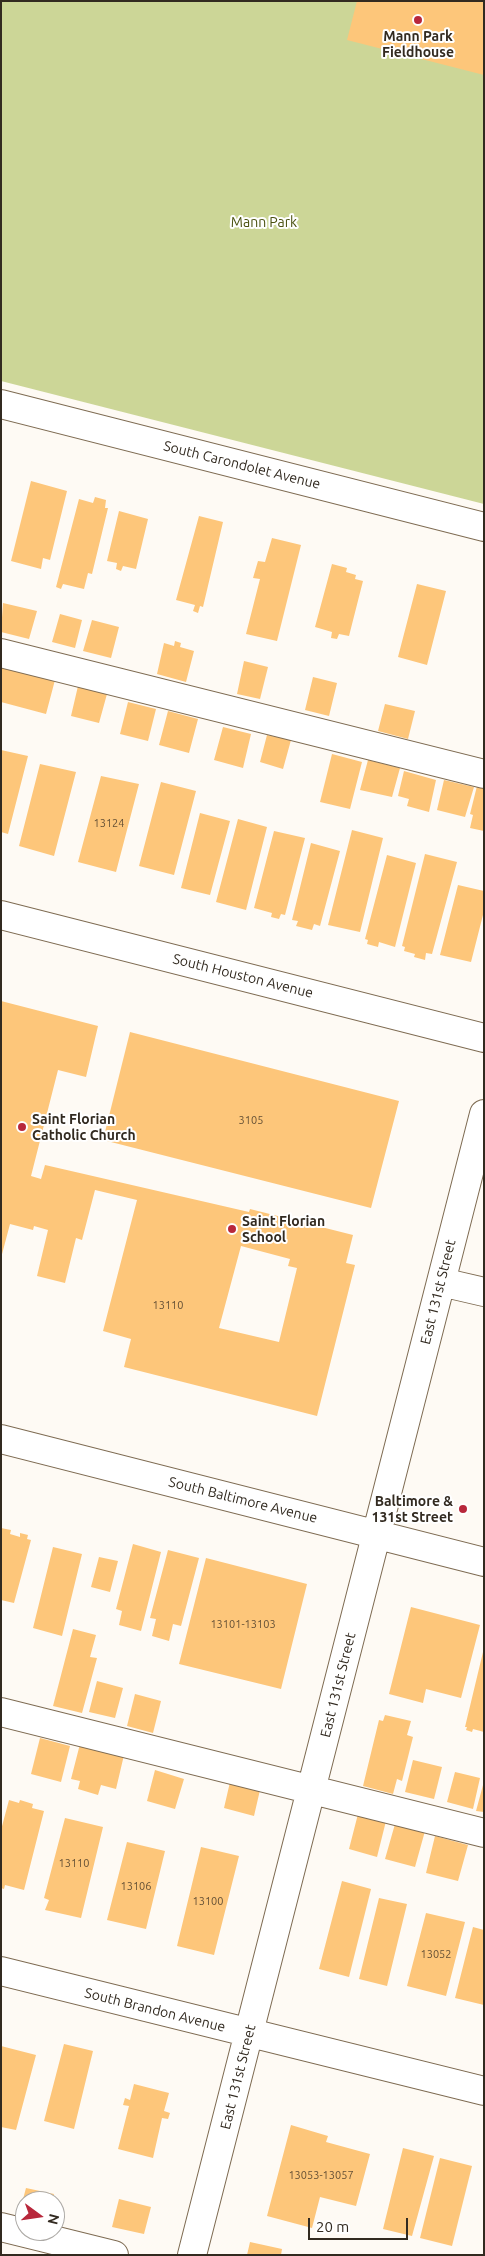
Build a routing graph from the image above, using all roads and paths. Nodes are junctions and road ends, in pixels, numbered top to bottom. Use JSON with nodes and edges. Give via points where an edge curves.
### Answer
{"nodes":[{"id":1,"x":1,"y":404,"type":"edge"},
{"id":2,"x":484,"y":526,"type":"edge"},
{"id":3,"x":1,"y":653,"type":"edge"},
{"id":4,"x":484,"y":774,"type":"edge"},
{"id":5,"x":1,"y":915,"type":"edge"},
{"id":6,"x":484,"y":1038,"type":"edge"},
{"id":7,"x":484,"y":1114,"type":"edge"},
{"id":8,"x":441,"y":1282,"type":"junction"},
{"id":9,"x":484,"y":1292,"type":"edge"},
{"id":10,"x":1,"y":1438,"type":"edge"},
{"id":11,"x":376,"y":1534,"type":"junction"},
{"id":12,"x":484,"y":1562,"type":"edge"},
{"id":13,"x":1,"y":1712,"type":"edge"},
{"id":14,"x":311,"y":1790,"type":"junction"},
{"id":15,"x":484,"y":1833,"type":"edge"},
{"id":16,"x":1,"y":1971,"type":"edge"},
{"id":17,"x":249,"y":2034,"type":"junction"},
{"id":18,"x":484,"y":2091,"type":"edge"},
{"id":19,"x":1,"y":2227,"type":"edge"},
{"id":20,"x":114,"y":2255,"type":"edge"},
{"id":21,"x":192,"y":2255,"type":"edge"}],
"edges":[{"from":1,"to":2,"type":"street","name":"South Carondolet Avenue"},
{"from":3,"to":4,"type":"street"},
{"from":5,"to":6,"type":"street","name":"South Houston Avenue"},
{"from":7,"to":8,"type":"street","name":"East 131st Street"},
{"from":8,"to":9,"type":"street"},
{"from":8,"to":11,"type":"street","name":"East 131st Street"},
{"from":10,"to":11,"type":"street","name":"South Baltimore Avenue"},
{"from":11,"to":12,"type":"street","name":"South Baltimore Avenue"},
{"from":11,"to":14,"type":"street","name":"East 131st Street"},
{"from":13,"to":14,"type":"street"},
{"from":14,"to":15,"type":"street"},
{"from":14,"to":17,"type":"street","name":"East 131st Street"},
{"from":16,"to":17,"type":"street","name":"South Brandon Avenue"},
{"from":17,"to":18,"type":"street","name":"South Brandon Avenue"},
{"from":17,"to":21,"type":"street","name":"East 131st Street"},
{"from":19,"to":20,"type":"street"}]}
